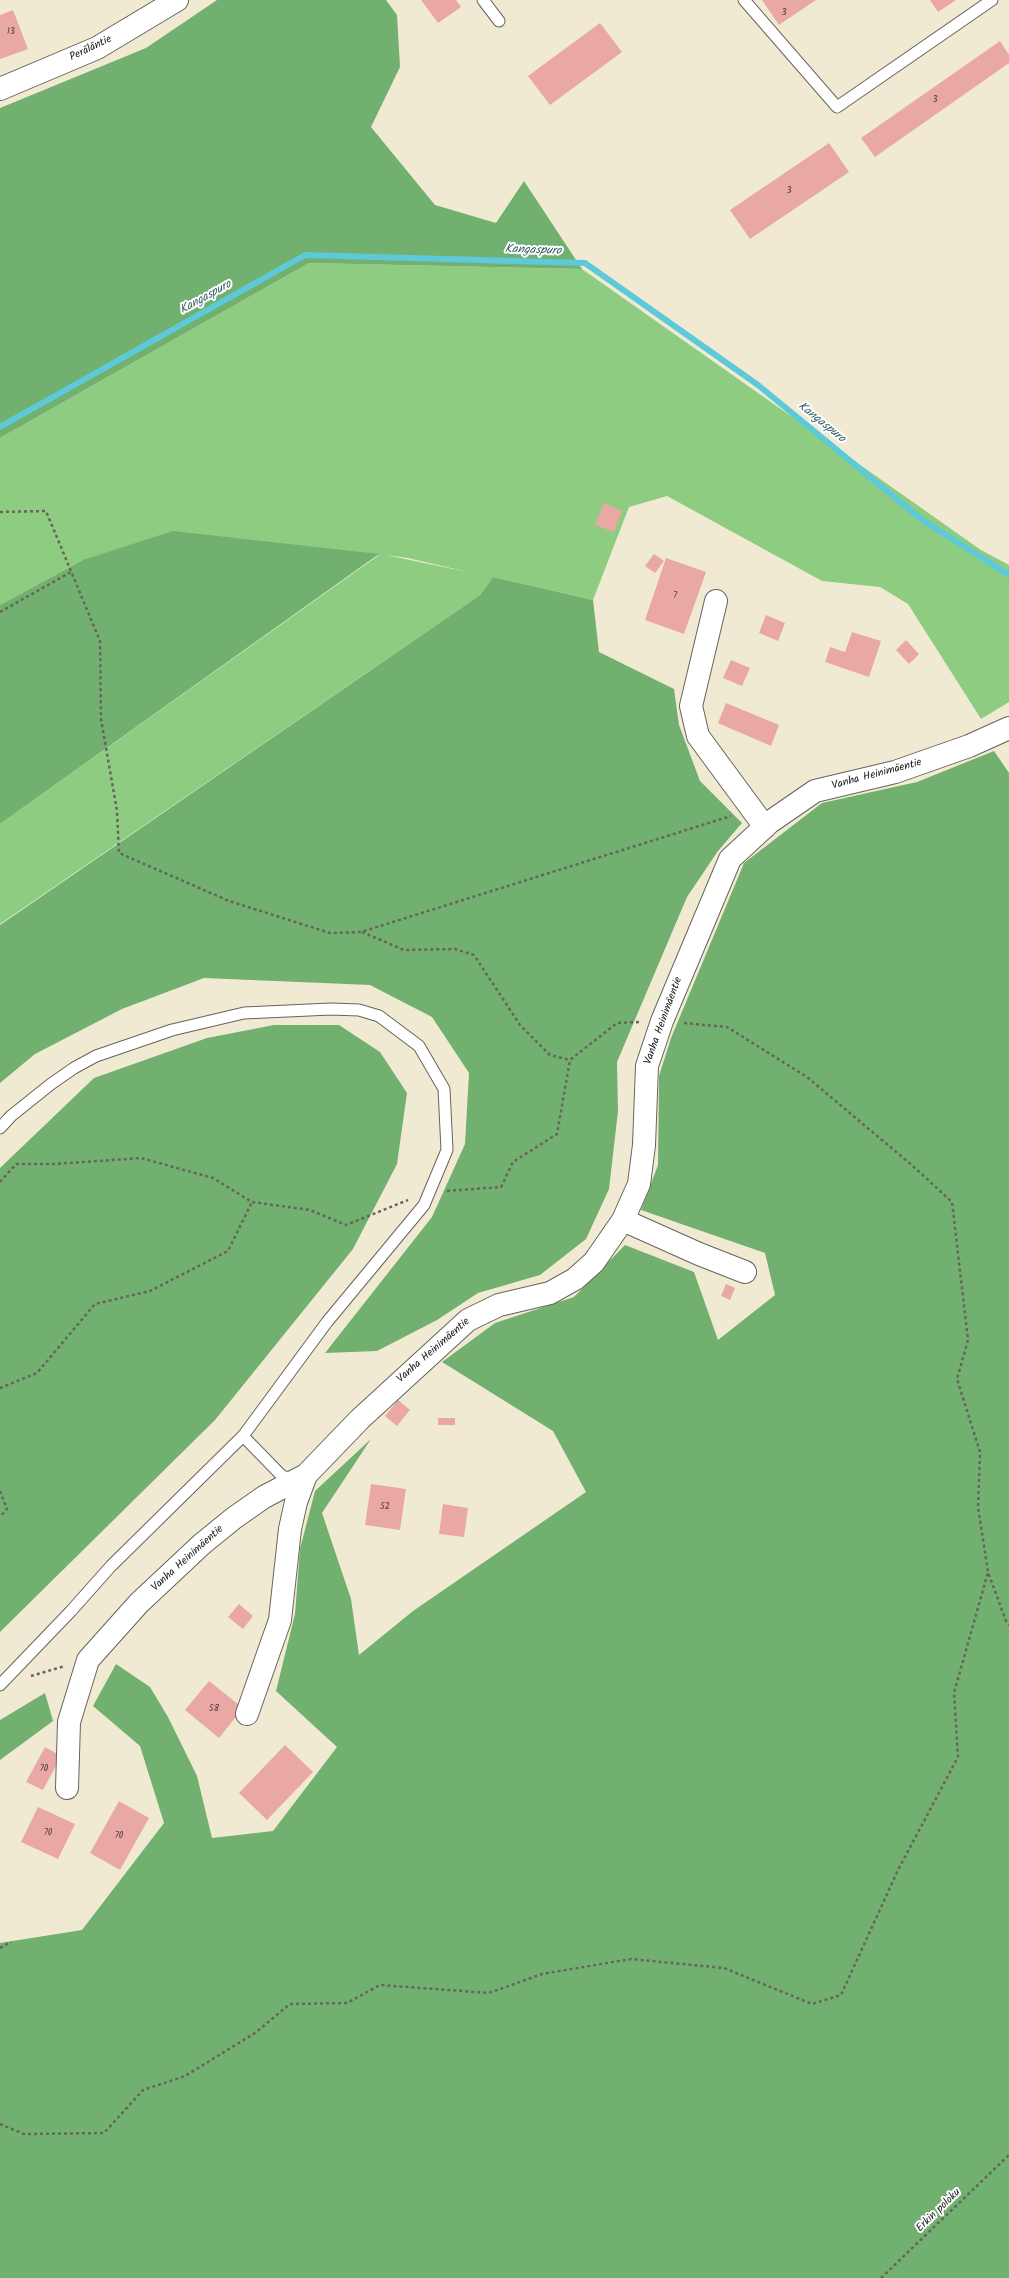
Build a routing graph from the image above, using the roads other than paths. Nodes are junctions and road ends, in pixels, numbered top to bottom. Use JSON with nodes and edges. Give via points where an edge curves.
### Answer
{"nodes":[{"id":1,"x":177,"y":0,"type":"edge"},
{"id":2,"x":483,"y":0,"type":"edge"},
{"id":3,"x":744,"y":0,"type":"edge"},
{"id":4,"x":992,"y":0,"type":"edge"},
{"id":5,"x":499,"y":21,"type":"dead end"},
{"id":6,"x":0,"y":89,"type":"edge"},
{"id":7,"x":716,"y":601,"type":"dead end"},
{"id":8,"x":1009,"y":728,"type":"edge"},
{"id":9,"x":765,"y":827,"type":"junction"},
{"id":10,"x":0,"y":1128,"type":"edge"},
{"id":11,"x":623,"y":1220,"type":"junction"},
{"id":12,"x":745,"y":1272,"type":"dead end"},
{"id":13,"x":243,"y":1436,"type":"junction"},
{"id":14,"x":301,"y":1477,"type":"junction"},
{"id":15,"x":1,"y":1684,"type":"edge"},
{"id":16,"x":248,"y":1714,"type":"dead end"},
{"id":17,"x":67,"y":1788,"type":"dead end"}],
"edges":[{"from":1,"to":6,"type":"street","name":"Peräläntie","via":[[97,48]]},
{"from":2,"to":5,"type":"lane"},
{"from":3,"to":4,"type":"lane","via":[[837,107]]},
{"from":7,"to":9,"type":"street","via":[[691,706],[698,736]]},
{"from":8,"to":9,"type":"street","name":"Vanha Heinimäentie","via":[[969,746],[895,772],[816,791]]},
{"from":9,"to":11,"type":"street","name":"Vanha Heinimäentie","via":[[730,859],[662,1021],[646,1066],[644,1145],[639,1184]]},
{"from":10,"to":13,"type":"lane","via":[[51,1084],[96,1056],[172,1030],[244,1013],[331,1008],[359,1010],[379,1016],[419,1046],[444,1089],[447,1150],[424,1205],[328,1322]]},
{"from":11,"to":12,"type":"street"},
{"from":11,"to":14,"type":"street","name":"Vanha Heinimäentie","via":[[594,1262],[575,1279],[550,1293],[499,1305],[468,1320]]},
{"from":13,"to":14,"type":"lane","via":[[282,1476]]},
{"from":13,"to":15,"type":"lane","via":[[111,1566]]},
{"from":14,"to":16,"type":"street","via":[[290,1529],[280,1620]]},
{"from":14,"to":17,"type":"street","name":"Vanha Heinimäentie","via":[[264,1497],[202,1544],[140,1603],[88,1660],[69,1722]]}]}
